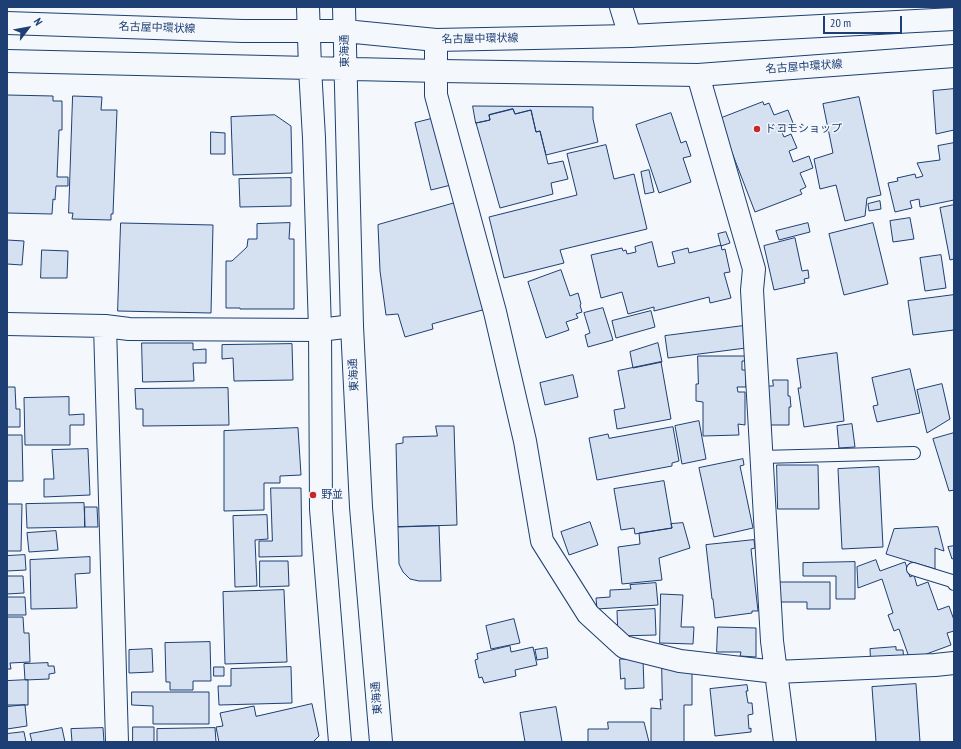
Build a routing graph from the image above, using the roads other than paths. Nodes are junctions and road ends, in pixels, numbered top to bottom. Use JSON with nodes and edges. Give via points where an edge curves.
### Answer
{"nodes":[{"id":1,"x":308,"y":7,"type":"edge"},
{"id":2,"x":344,"y":7,"type":"edge"},
{"id":3,"x":621,"y":7,"type":"edge"},
{"id":4,"x":954,"y":19,"type":"edge"},
{"id":5,"x":7,"y":23,"type":"edge"},
{"id":6,"x":308,"y":32,"type":"junction"},
{"id":7,"x":345,"y":32,"type":"junction"},
{"id":8,"x":630,"y":36,"type":"junction"},
{"id":9,"x":436,"y":40,"type":"junction"},
{"id":10,"x":954,"y":56,"type":"edge"},
{"id":11,"x":7,"y":61,"type":"edge"},
{"id":12,"x":310,"y":68,"type":"junction"},
{"id":13,"x":345,"y":68,"type":"junction"},
{"id":14,"x":435,"y":71,"type":"junction"},
{"id":15,"x":698,"y":75,"type":"junction"},
{"id":16,"x":7,"y":324,"type":"edge"},
{"id":17,"x":105,"y":326,"type":"junction"},
{"id":18,"x":352,"y":326,"type":"junction"},
{"id":19,"x":320,"y":330,"type":"junction"},
{"id":20,"x":914,"y":453,"type":"dead end"},
{"id":21,"x":761,"y":457,"type":"junction"},
{"id":22,"x":913,"y":568,"type":"dead end"},
{"id":23,"x":954,"y":584,"type":"edge"},
{"id":24,"x":954,"y":663,"type":"edge"},
{"id":25,"x":776,"y":672,"type":"junction"},
{"id":26,"x":117,"y":742,"type":"edge"},
{"id":27,"x":340,"y":742,"type":"edge"},
{"id":28,"x":381,"y":742,"type":"edge"},
{"id":29,"x":785,"y":742,"type":"edge"}],
"edges":[{"from":1,"to":6,"type":"main road"},
{"from":2,"to":7,"type":"main road","name":"東海通"},
{"from":3,"to":8,"type":"main road"},
{"from":4,"to":8,"type":"main road","name":"名古屋中環状線"},
{"from":5,"to":6,"type":"main road","name":"名古屋中環状線"},
{"from":6,"to":7,"type":"main road","name":"名古屋中環状線"},
{"from":6,"to":12,"type":"main road"},
{"from":7,"to":9,"type":"main road","name":"名古屋中環状線"},
{"from":7,"to":13,"type":"main road","name":"東海通"},
{"from":8,"to":9,"type":"main road","name":"名古屋中環状線"},
{"from":9,"to":14,"type":"main road"},
{"from":10,"to":15,"type":"main road","name":"名古屋中環状線"},
{"from":11,"to":12,"type":"main road","name":"名古屋中環状線"},
{"from":12,"to":13,"type":"main road","name":"名古屋中環状線"},
{"from":12,"to":19,"type":"main road"},
{"from":13,"to":14,"type":"main road","name":"名古屋中環状線"},
{"from":13,"to":18,"type":"main road","name":"東海通"},
{"from":14,"to":15,"type":"main road","name":"名古屋中環状線"},
{"from":14,"to":25,"type":"main road","via":[[436,95],[495,312],[523,433],[542,541],[588,614],[624,647],[680,661]]},
{"from":15,"to":21,"type":"main road","via":[[754,269],[752,290]]},
{"from":16,"to":17,"type":"main road"},
{"from":17,"to":19,"type":"main road"},
{"from":17,"to":26,"type":"main road"},
{"from":18,"to":19,"type":"main road"},
{"from":18,"to":28,"type":"main road","name":"東海通","via":[[361,507]]},
{"from":19,"to":27,"type":"main road","via":[[321,509]]},
{"from":20,"to":21,"type":"lane"},
{"from":21,"to":25,"type":"main road"},
{"from":22,"to":23,"type":"lane","via":[[952,581]]},
{"from":24,"to":25,"type":"main road"},
{"from":25,"to":29,"type":"main road"}]}
